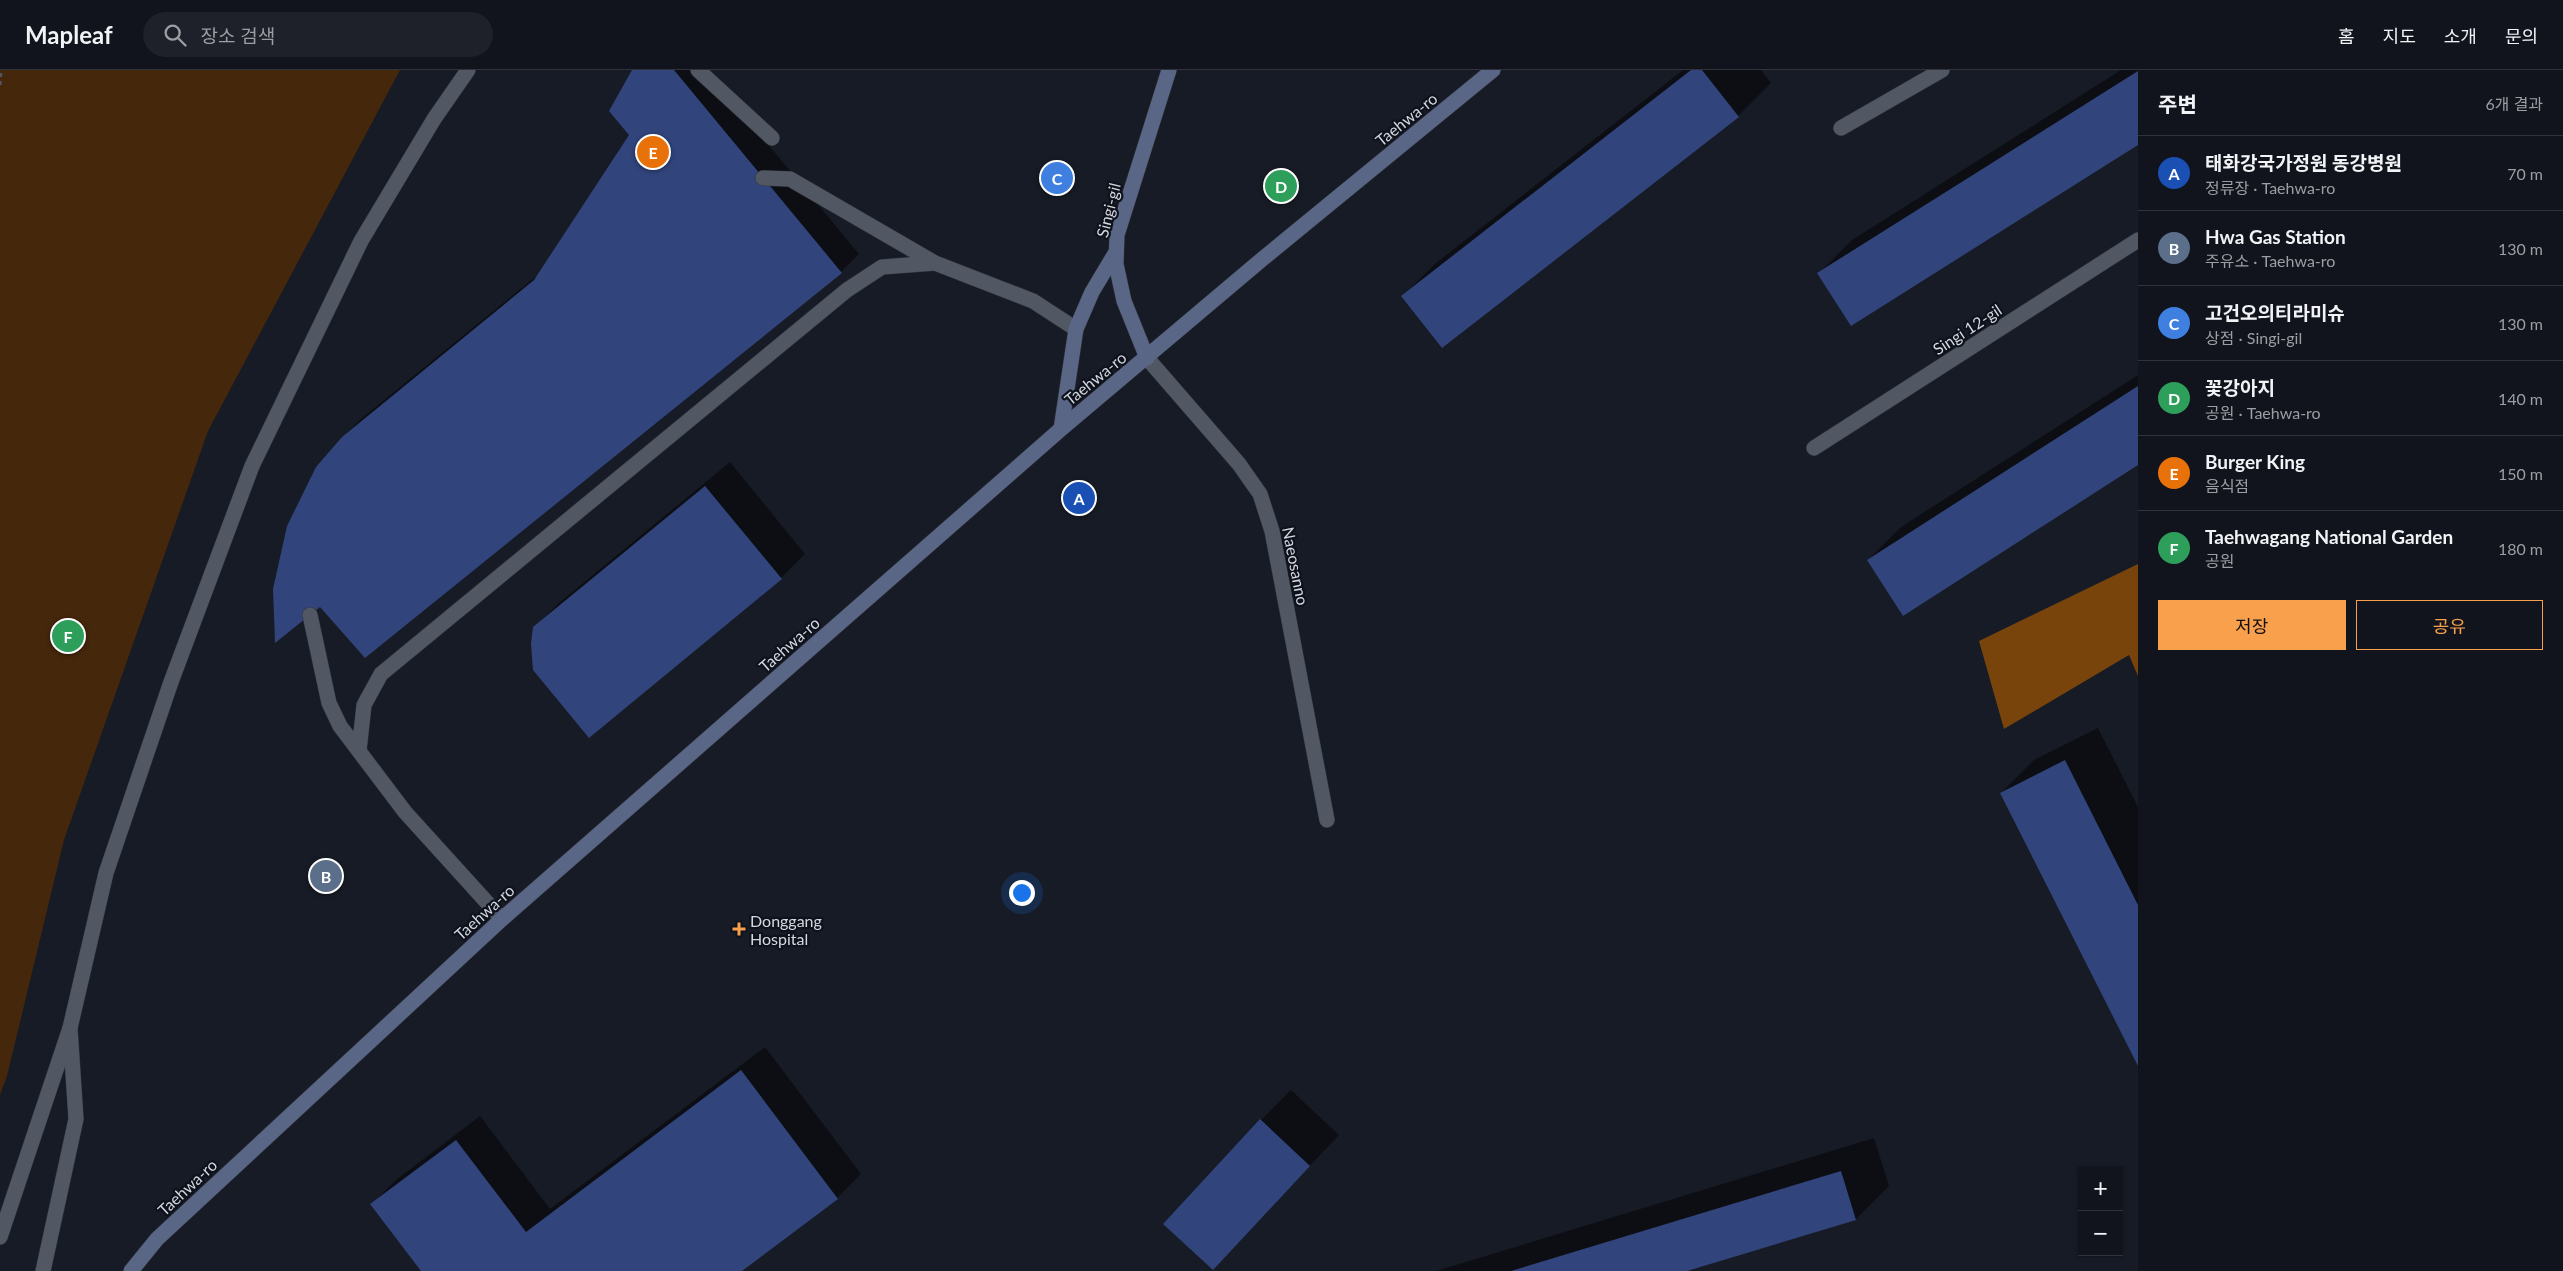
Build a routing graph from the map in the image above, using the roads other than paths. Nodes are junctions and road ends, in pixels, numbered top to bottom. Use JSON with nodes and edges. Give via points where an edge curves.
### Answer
{"nodes":[{"id":1,"x":468,"y":70,"type":"edge"},
{"id":2,"x":698,"y":70,"type":"edge"},
{"id":3,"x":1169,"y":70,"type":"edge"},
{"id":4,"x":1493,"y":70,"type":"edge"},
{"id":5,"x":1942,"y":70,"type":"edge"},
{"id":6,"x":1841,"y":128,"type":"dead end"},
{"id":7,"x":772,"y":138,"type":"dead end"},
{"id":8,"x":763,"y":178,"type":"dead end"},
{"id":9,"x":2138,"y":240,"type":"edge"},
{"id":10,"x":1117,"y":250,"type":"junction"},
{"id":11,"x":935,"y":263,"type":"junction"},
{"id":12,"x":1076,"y":329,"type":"junction"},
{"id":13,"x":1147,"y":358,"type":"junction"},
{"id":14,"x":1060,"y":429,"type":"junction"},
{"id":15,"x":1814,"y":448,"type":"dead end"},
{"id":16,"x":310,"y":615,"type":"dead end"},
{"id":17,"x":359,"y":751,"type":"junction"},
{"id":18,"x":1327,"y":820,"type":"dead end"},
{"id":19,"x":502,"y":919,"type":"junction"},
{"id":20,"x":70,"y":1028,"type":"junction"},
{"id":21,"x":0,"y":1237,"type":"edge"},
{"id":22,"x":43,"y":1271,"type":"edge"},
{"id":23,"x":131,"y":1271,"type":"edge"}],
"edges":[{"from":1,"to":20,"type":"street","via":[[434,119],[361,241],[252,466],[171,682],[106,873]]},
{"from":2,"to":7,"type":"street"},
{"from":3,"to":10,"type":"main road","name":"Singi-gil","via":[[1120,226]]},
{"from":4,"to":13,"type":"main road","name":"Taehwa-ro"},
{"from":5,"to":6,"type":"street"},
{"from":8,"to":11,"type":"street","via":[[790,179]]},
{"from":9,"to":15,"type":"street","name":"Singi 12-gil"},
{"from":10,"to":12,"type":"main road","via":[[1092,292]]},
{"from":10,"to":13,"type":"main road","name":"Singi-gil","via":[[1116,264],[1124,301]]},
{"from":11,"to":12,"type":"street","via":[[1033,301]]},
{"from":11,"to":17,"type":"street","via":[[882,268],[847,290],[381,674],[364,705]]},
{"from":12,"to":14,"type":"main road"},
{"from":13,"to":14,"type":"main road","name":"Taehwa-ro"},
{"from":13,"to":18,"type":"street","name":"Naeosanno","via":[[1239,464],[1260,494],[1272,532]]},
{"from":14,"to":19,"type":"main road","name":"Taehwa-ro"},
{"from":16,"to":17,"type":"street","via":[[329,703],[340,726]]},
{"from":17,"to":19,"type":"street","via":[[405,812]]},
{"from":19,"to":23,"type":"main road","name":"Taehwa-ro","via":[[157,1239]]},
{"from":20,"to":21,"type":"street"},
{"from":20,"to":22,"type":"street","via":[[76,1120]]}]}
